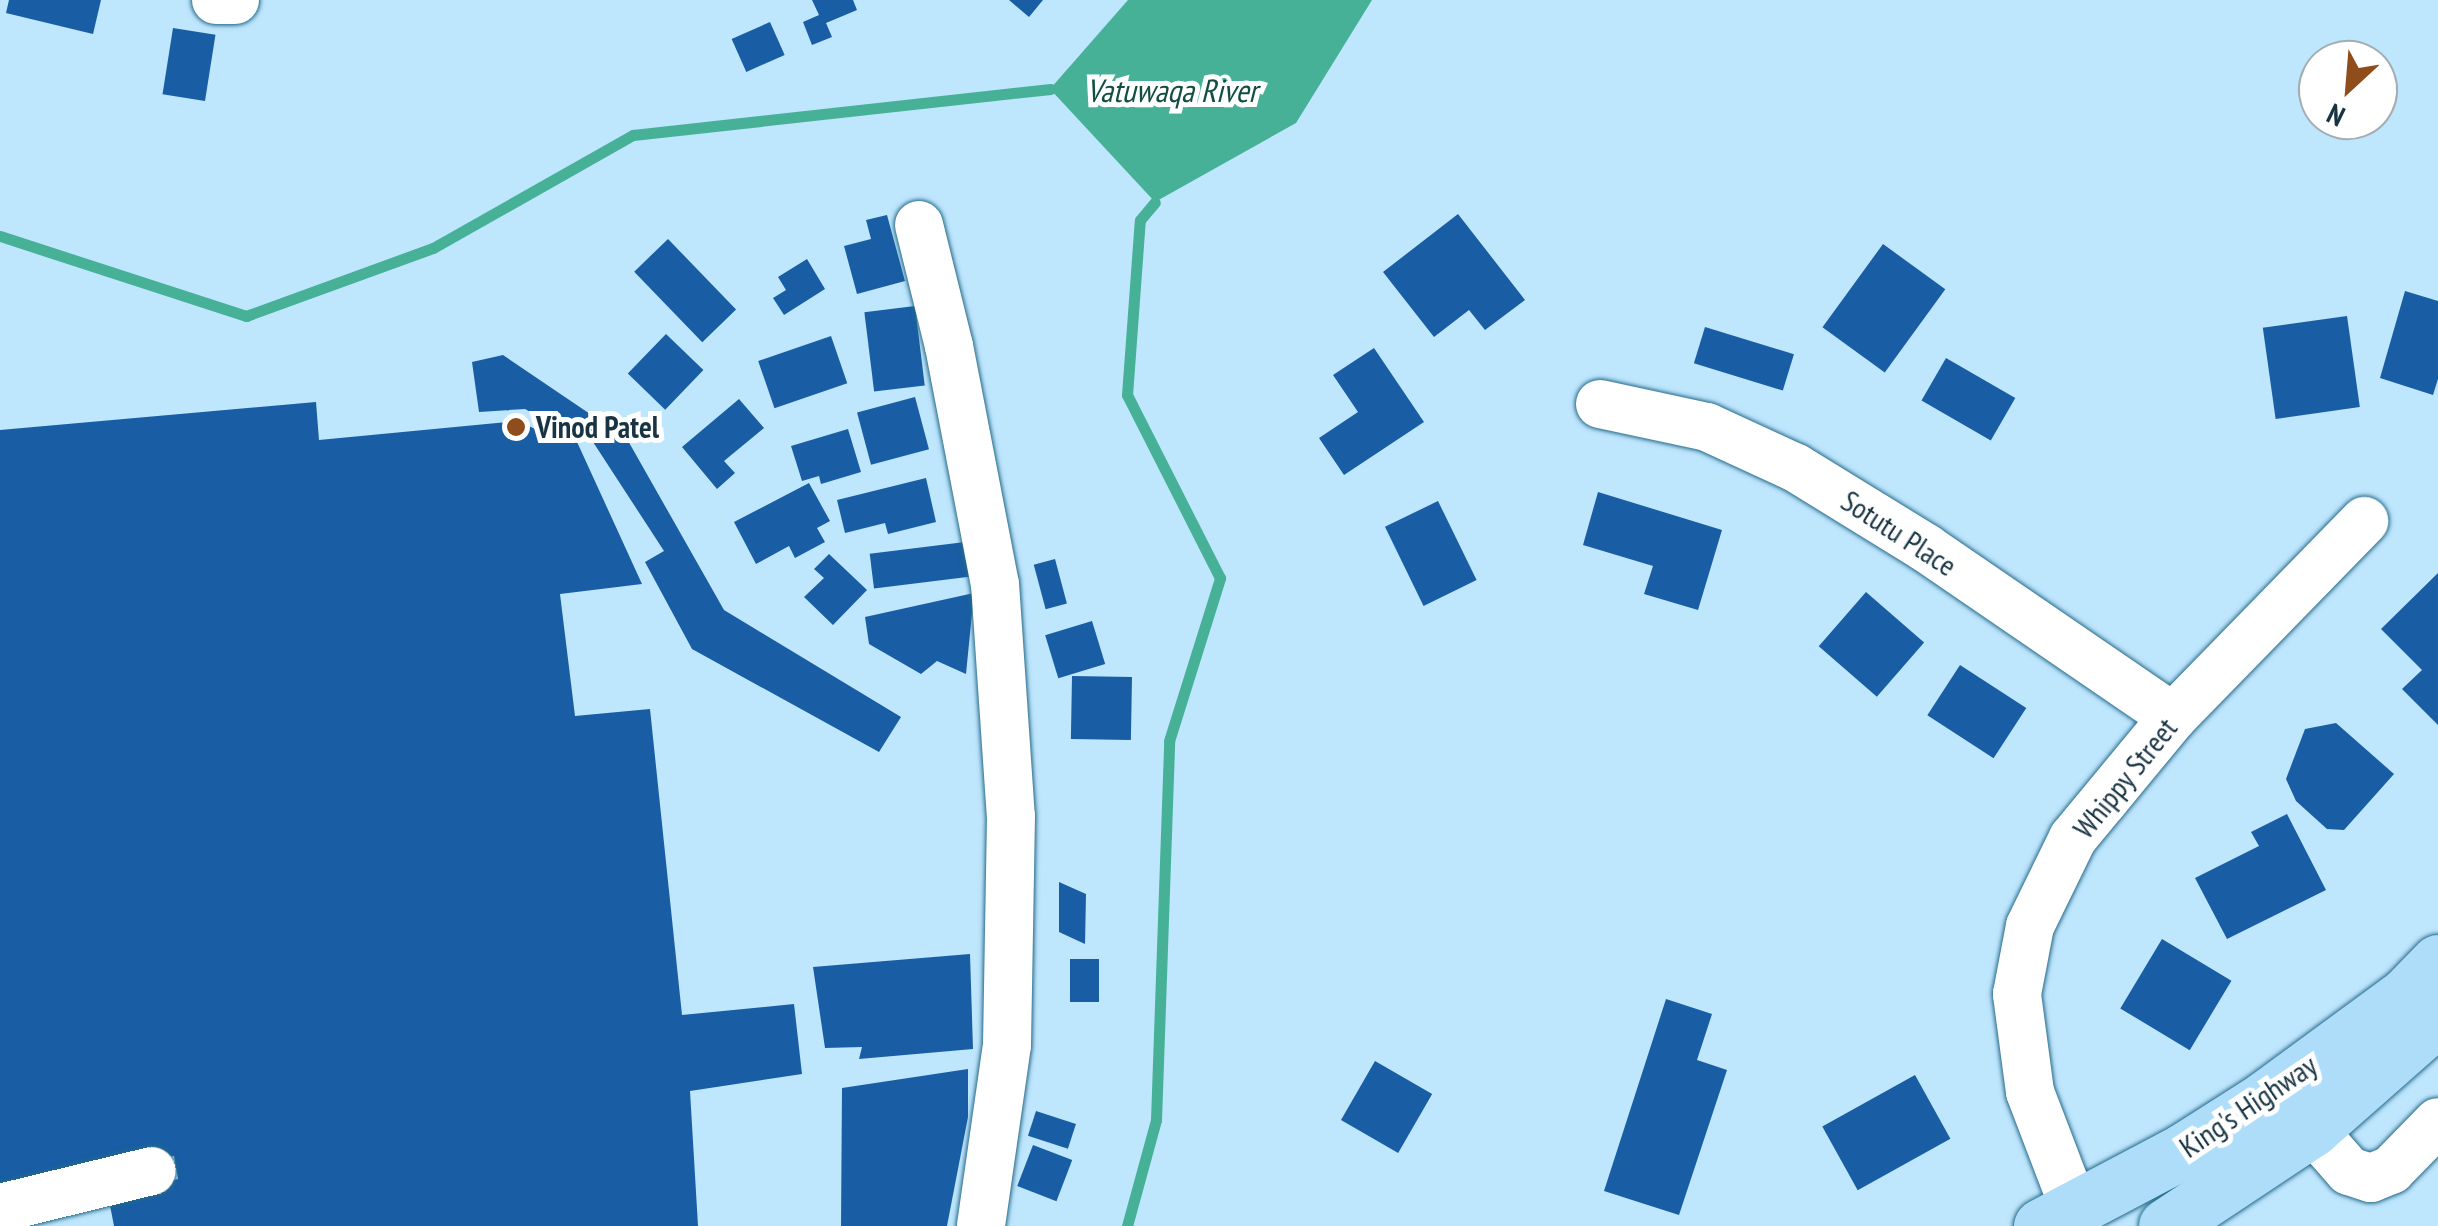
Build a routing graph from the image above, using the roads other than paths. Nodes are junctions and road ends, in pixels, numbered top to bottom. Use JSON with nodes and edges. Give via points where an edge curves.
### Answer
{"nodes":[{"id":1,"x":216,"y":0,"type":"edge"},
{"id":2,"x":235,"y":0,"type":"edge"},
{"id":3,"x":919,"y":225,"type":"dead end"},
{"id":4,"x":1600,"y":404,"type":"dead end"},
{"id":5,"x":2364,"y":520,"type":"dead end"},
{"id":6,"x":2173,"y":718,"type":"junction"},
{"id":7,"x":2438,"y":962,"type":"edge"},
{"id":8,"x":2438,"y":1018,"type":"edge"},
{"id":9,"x":2438,"y":1122,"type":"edge"},
{"id":10,"x":2312,"y":1129,"type":"junction"},
{"id":11,"x":152,"y":1171,"type":"dead end"},
{"id":12,"x":0,"y":1208,"type":"edge"},
{"id":13,"x":2058,"y":1218,"type":"edge"},
{"id":14,"x":982,"y":1226,"type":"edge"},
{"id":15,"x":2166,"y":1226,"type":"edge"}],
"edges":[{"from":1,"to":2,"type":"street"},
{"from":3,"to":14,"type":"street","via":[[994,584],[1011,816],[1007,1045]]},
{"from":4,"to":6,"type":"street","name":"Sotutu Place","via":[[1707,427],[1796,468],[1926,548]]},
{"from":5,"to":6,"type":"street","name":"Whippy Street"},
{"from":6,"to":13,"type":"street","name":"Whippy Street","via":[[2073,838],[2030,926],[2017,994]]},
{"from":7,"to":13,"type":"highway","name":"King's Highway","via":[[2406,995],[2264,1100]]},
{"from":8,"to":10,"type":"highway","name":"King's Highway"},
{"from":9,"to":10,"type":"street","via":[[2391,1170],[2370,1178],[2349,1171]]},
{"from":10,"to":15,"type":"highway","name":"King's Highway"},
{"from":11,"to":12,"type":"street"}]}
